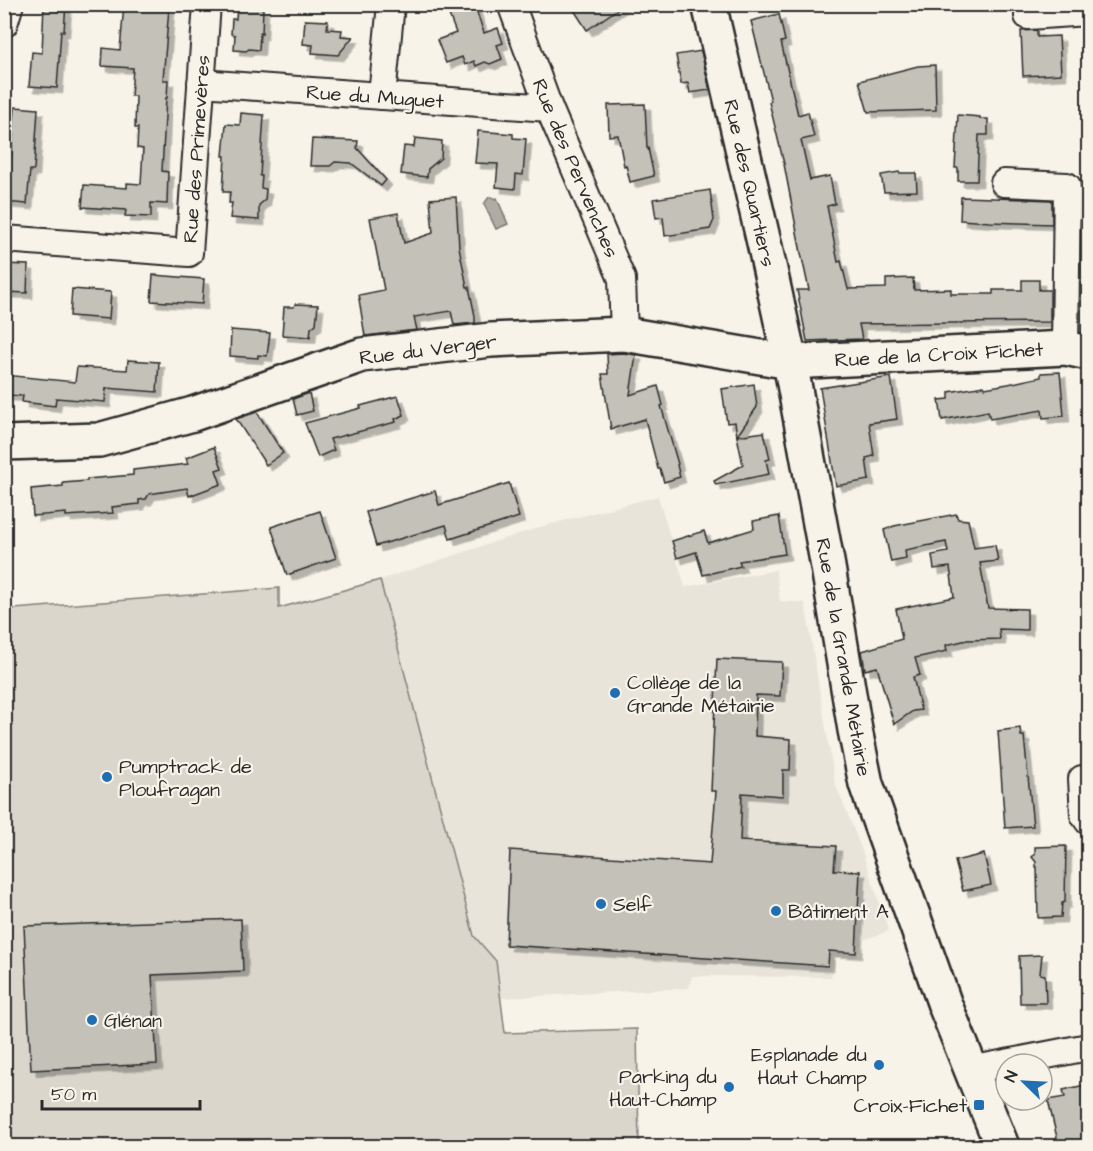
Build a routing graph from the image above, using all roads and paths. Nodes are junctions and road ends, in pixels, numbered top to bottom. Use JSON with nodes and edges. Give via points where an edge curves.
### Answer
{"nodes":[{"id":1,"x":10,"y":4,"type":"edge"},
{"id":2,"x":207,"y":4,"type":"edge"},
{"id":3,"x":391,"y":4,"type":"edge"},
{"id":4,"x":511,"y":4,"type":"edge"},
{"id":5,"x":710,"y":4,"type":"edge"},
{"id":6,"x":1089,"y":12,"type":"edge"},
{"id":7,"x":1028,"y":16,"type":"dead end"},
{"id":8,"x":4,"y":24,"type":"edge"},
{"id":9,"x":201,"y":83,"type":"junction"},
{"id":10,"x":382,"y":96,"type":"junction"},
{"id":11,"x":549,"y":108,"type":"junction"},
{"id":12,"x":1004,"y":183,"type":"dead end"},
{"id":13,"x":4,"y":239,"type":"edge"},
{"id":14,"x":624,"y":334,"type":"junction"},
{"id":15,"x":1077,"y":350,"type":"edge"},
{"id":16,"x":790,"y":362,"type":"junction"},
{"id":17,"x":4,"y":443,"type":"edge"},
{"id":18,"x":1082,"y":779,"type":"dead end"},
{"id":19,"x":1089,"y":821,"type":"edge"},
{"id":20,"x":1089,"y":1047,"type":"edge"},
{"id":21,"x":970,"y":1070,"type":"junction"},
{"id":22,"x":1002,"y":1146,"type":"edge"}],
"edges":[{"from":1,"to":8,"type":"street"},
{"from":2,"to":9,"type":"street","name":"Rue des Primevères"},
{"from":3,"to":10,"type":"street"},
{"from":4,"to":11,"type":"street","name":"Rue des Pervenches"},
{"from":5,"to":16,"type":"main road","name":"Rue des Quartiers"},
{"from":6,"to":7,"type":"street"},
{"from":9,"to":10,"type":"street","name":"Rue du Muguet"},
{"from":9,"to":13,"type":"street","name":"Rue des Primevères","via":[[189,253]]},
{"from":10,"to":11,"type":"street","name":"Rue du Muguet"},
{"from":11,"to":14,"type":"street","name":"Rue des Pervenches","via":[[622,279]]},
{"from":12,"to":15,"type":"street","via":[[1067,186]]},
{"from":14,"to":16,"type":"main road","name":"Rue du Verger"},
{"from":14,"to":17,"type":"main road","name":"Rue du Verger","via":[[491,340],[362,355],[193,414],[99,440]]},
{"from":15,"to":16,"type":"main road","name":"Rue de la Croix Fichet"},
{"from":16,"to":21,"type":"main road","name":"Rue de la Grande Métairie","via":[[866,784]]},
{"from":18,"to":19,"type":"street","via":[[1084,815]]},
{"from":20,"to":21,"type":"street"},
{"from":21,"to":22,"type":"main road","name":"Rue de la Grande Métairie"}]}
